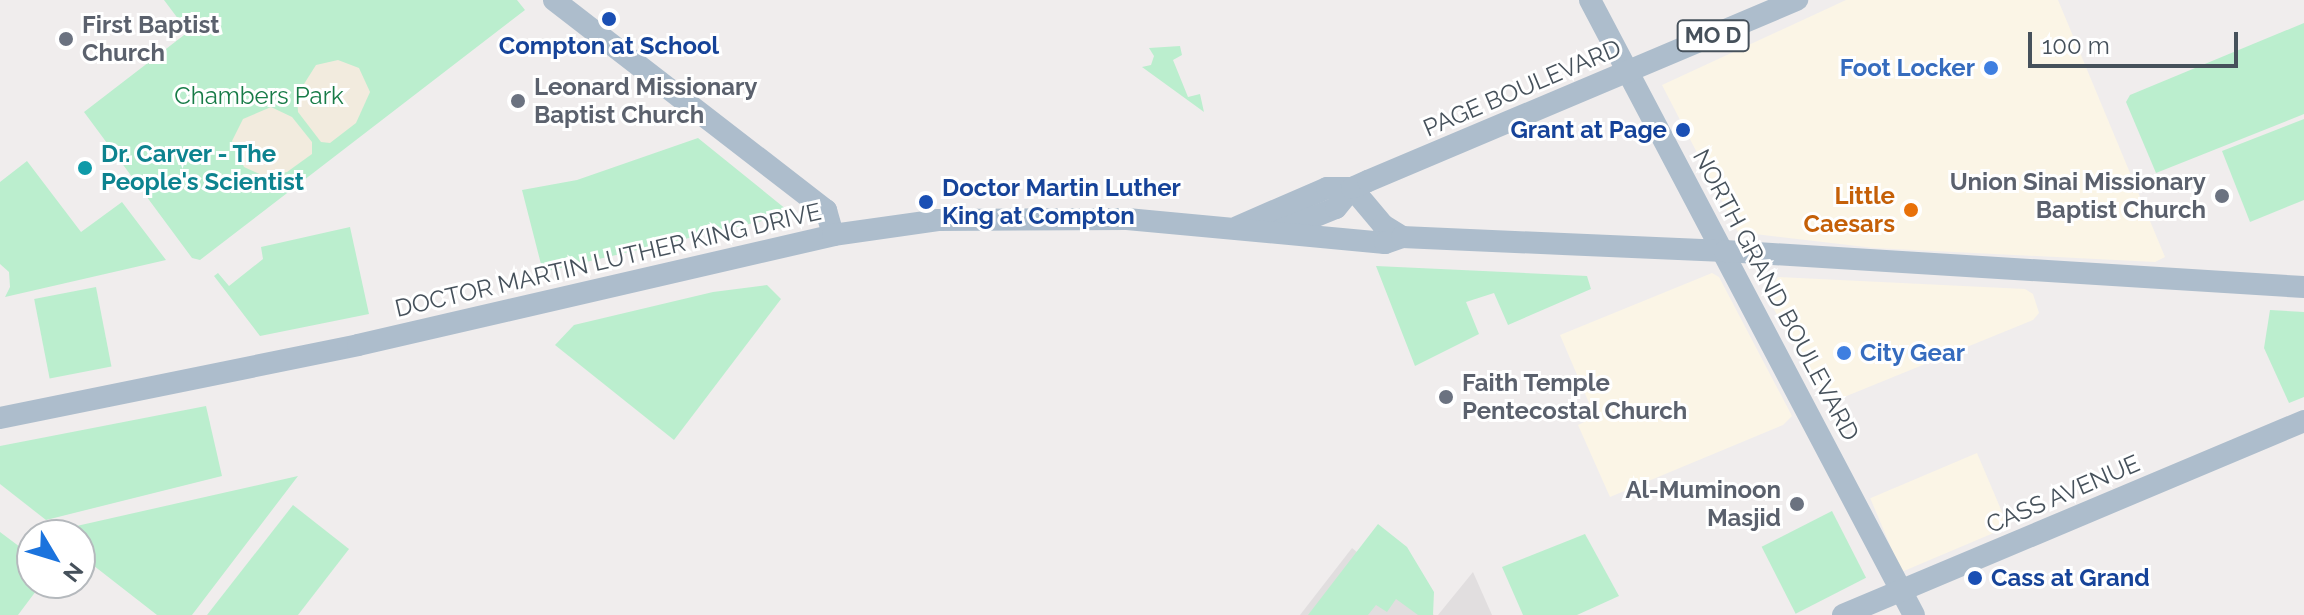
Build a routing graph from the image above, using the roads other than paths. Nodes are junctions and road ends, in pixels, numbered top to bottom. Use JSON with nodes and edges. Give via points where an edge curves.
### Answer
{"nodes":[{"id":1,"x":554,"y":0,"type":"edge"},
{"id":2,"x":1590,"y":0,"type":"edge"},
{"id":3,"x":1797,"y":0,"type":"edge"},
{"id":4,"x":1628,"y":71,"type":"junction"},
{"id":5,"x":1352,"y":188,"type":"junction"},
{"id":6,"x":1235,"y":228,"type":"junction"},
{"id":7,"x":1274,"y":233,"type":"junction"},
{"id":8,"x":833,"y":235,"type":"junction"},
{"id":9,"x":1402,"y":237,"type":"junction"},
{"id":10,"x":1725,"y":251,"type":"junction"},
{"id":11,"x":2304,"y":287,"type":"edge"},
{"id":12,"x":0,"y":418,"type":"edge"},
{"id":13,"x":2304,"y":421,"type":"edge"},
{"id":14,"x":1903,"y":590,"type":"junction"},
{"id":15,"x":1843,"y":615,"type":"edge"},
{"id":16,"x":1914,"y":615,"type":"edge"}],
"edges":[{"from":1,"to":8,"type":"main road","via":[[826,210]]},
{"from":2,"to":4,"type":"main road","name":"NORTH GRAND BOULEVARD"},
{"from":3,"to":4,"type":"main road","name":"PAGE BOULEVARD","number":"MO D"},
{"from":4,"to":5,"type":"main road","name":"PAGE BOULEVARD","number":"MO D"},
{"from":4,"to":10,"type":"main road","name":"NORTH GRAND BOULEVARD"},
{"from":5,"to":6,"type":"main road","name":"DOCTOR MARTIN LUTHER KING DRIVE","number":"MO D","via":[[1327,188]]},
{"from":5,"to":7,"type":"main road","name":"PAGE BOULEVARD","number":"MO D","via":[[1336,208]]},
{"from":5,"to":9,"type":"main road","via":[[1383,225]]},
{"from":6,"to":7,"type":"main road","name":"DOCTOR MARTIN LUTHER KING DRIVE","number":"MO D"},
{"from":6,"to":8,"type":"main road","name":"DOCTOR MARTIN LUTHER KING DRIVE","number":"MO D","via":[[1053,216],[938,220]]},
{"from":7,"to":9,"type":"main road","name":"DOCTOR MARTIN LUTHER KING DRIVE","via":[[1385,243]]},
{"from":8,"to":12,"type":"main road","name":"DOCTOR MARTIN LUTHER KING DRIVE","number":"MO D","via":[[358,345]]},
{"from":9,"to":10,"type":"main road","name":"DOCTOR MARTIN LUTHER KING DRIVE"},
{"from":10,"to":11,"type":"main road","name":"DOCTOR MARTIN LUTHER KING DRIVE"},
{"from":10,"to":14,"type":"main road","name":"NORTH GRAND BOULEVARD"},
{"from":13,"to":14,"type":"main road","name":"CASS AVENUE"},
{"from":14,"to":15,"type":"main road","name":"CASS AVENUE"},
{"from":14,"to":16,"type":"main road","name":"NORTH GRAND BOULEVARD"}]}
